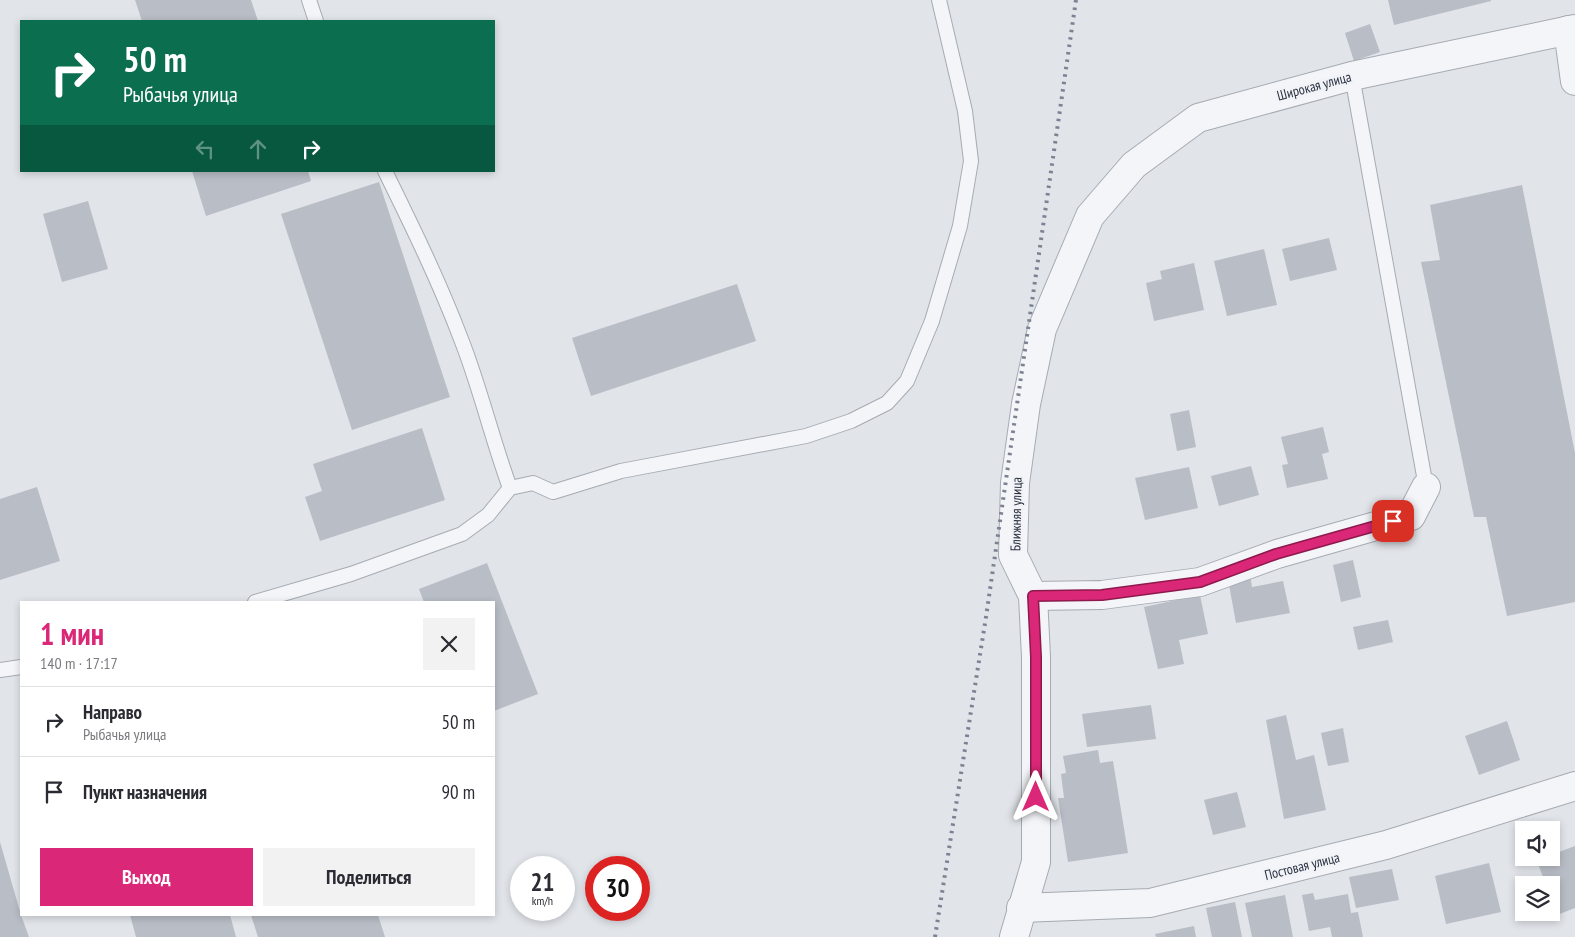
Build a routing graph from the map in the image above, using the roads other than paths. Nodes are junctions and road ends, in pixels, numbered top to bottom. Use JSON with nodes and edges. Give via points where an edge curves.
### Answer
{"nodes":[{"id":1,"x":309,"y":0,"type":"edge"},
{"id":2,"x":939,"y":0,"type":"edge"},
{"id":3,"x":316,"y":20,"type":"edge"},
{"id":4,"x":1572,"y":30,"type":"edge"},
{"id":5,"x":1352,"y":76,"type":"junction"},
{"id":6,"x":1575,"y":80,"type":"edge"},
{"id":7,"x":385,"y":172,"type":"edge"},
{"id":8,"x":1090,"y":216,"type":"joint"},
{"id":9,"x":1426,"y":487,"type":"joint"},
{"id":10,"x":510,"y":488,"type":"junction"},
{"id":11,"x":1033,"y":596,"type":"junction"},
{"id":12,"x":258,"y":601,"type":"edge"},
{"id":13,"x":20,"y":667,"type":"edge"},
{"id":14,"x":0,"y":670,"type":"edge"},
{"id":15,"x":1575,"y":786,"type":"edge"},
{"id":16,"x":1021,"y":908,"type":"junction"},
{"id":17,"x":1014,"y":937,"type":"edge"}],
"edges":[{"from":1,"to":3,"type":"lane"},
{"from":2,"to":10,"type":"lane","via":[[965,111],[971,162],[960,226],[932,321],[907,381],[887,403],[851,421],[806,436],[621,471],[553,492],[533,483]]},
{"from":4,"to":5,"type":"street","name":"Широкая улица"},
{"from":4,"to":6,"type":"street"},
{"from":5,"to":8,"type":"street","name":"Широкая улица","via":[[1198,118],[1134,165]]},
{"from":5,"to":9,"type":"lane"},
{"from":7,"to":10,"type":"lane","via":[[462,340]]},
{"from":8,"to":11,"type":"street","name":"Ближняя улица","via":[[1042,329],[1026,404],[1015,483],[1014,555]]},
{"from":9,"to":11,"type":"street","via":[[1411,516],[1276,554],[1200,582],[1102,595]]},
{"from":10,"to":12,"type":"lane","via":[[488,515],[462,534],[351,574]]},
{"from":11,"to":16,"type":"street","name":"Ближняя улица","via":[[1036,862]]},
{"from":13,"to":14,"type":"lane"},
{"from":15,"to":16,"type":"street","name":"Постовая улица","via":[[1386,845],[1150,903]]},
{"from":16,"to":17,"type":"street","name":"Ближняя улица"}]}
